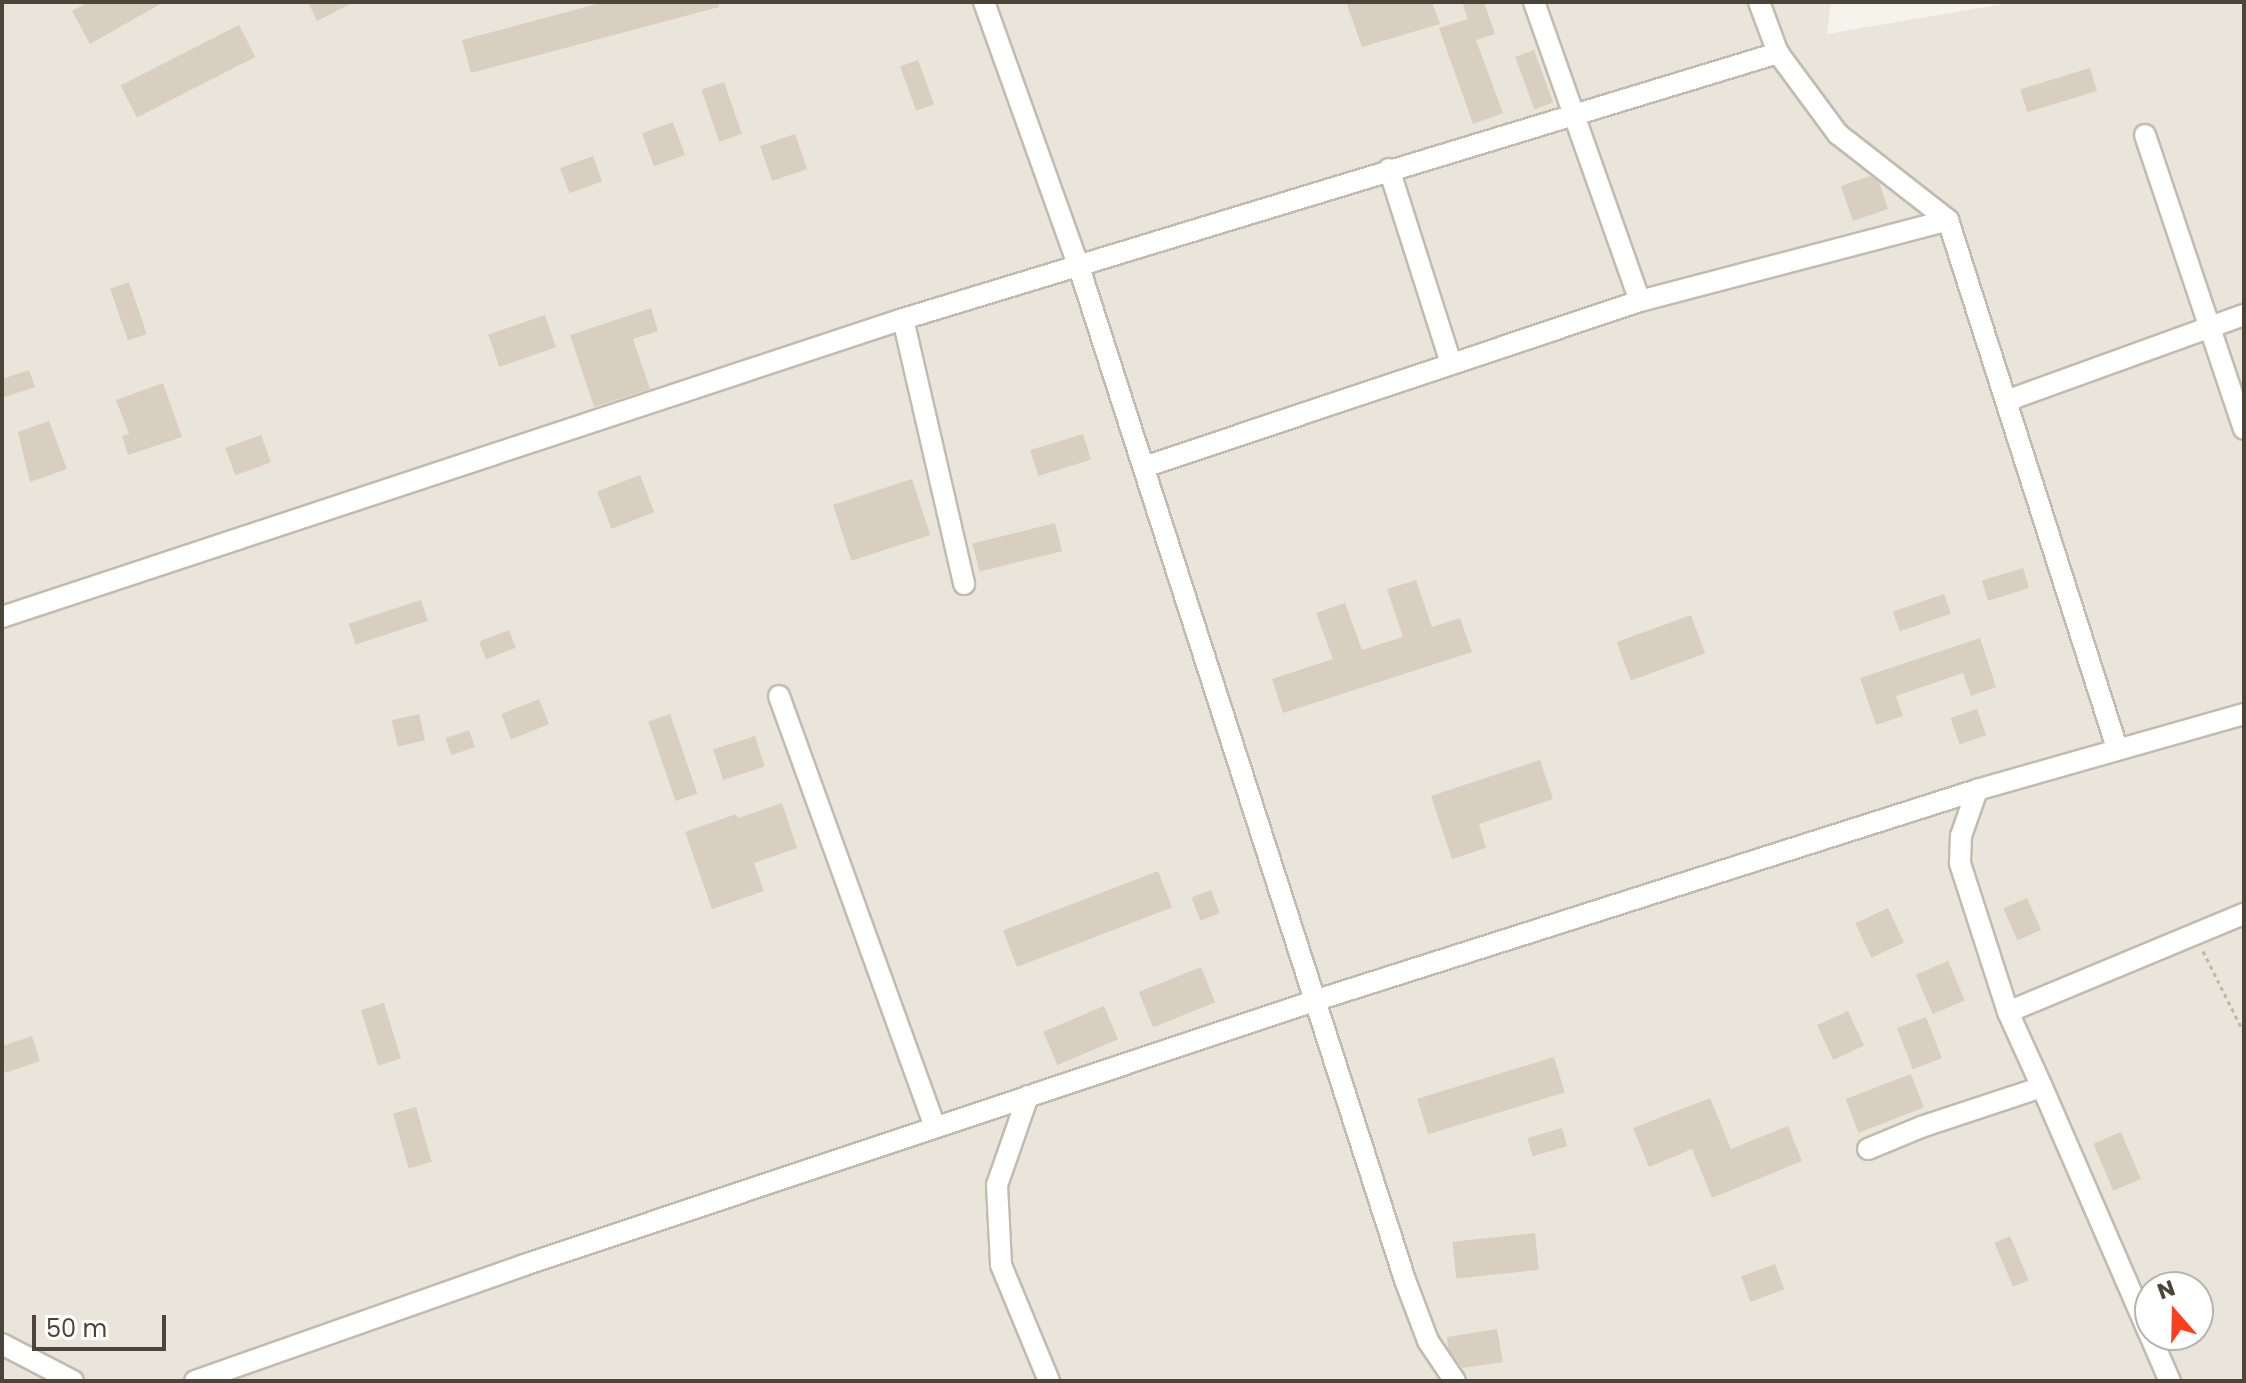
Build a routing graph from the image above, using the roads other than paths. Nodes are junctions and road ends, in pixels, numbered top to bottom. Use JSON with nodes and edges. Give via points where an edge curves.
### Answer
{"nodes":[{"id":1,"x":984,"y":2,"type":"edge"},
{"id":2,"x":1534,"y":2,"type":"edge"},
{"id":3,"x":1759,"y":2,"type":"edge"},
{"id":4,"x":1778,"y":53,"type":"junction"},
{"id":5,"x":1576,"y":115,"type":"junction"},
{"id":6,"x":2145,"y":135,"type":"dead end"},
{"id":7,"x":1389,"y":169,"type":"junction"},
{"id":8,"x":1948,"y":220,"type":"junction"},
{"id":9,"x":1079,"y":267,"type":"junction"},
{"id":10,"x":1640,"y":301,"type":"junction"},
{"id":11,"x":2244,"y":315,"type":"edge"},
{"id":12,"x":903,"y":319,"type":"junction"},
{"id":13,"x":2211,"y":327,"type":"junction"},
{"id":14,"x":1451,"y":363,"type":"junction"},
{"id":15,"x":2006,"y":401,"type":"junction"},
{"id":16,"x":2244,"y":429,"type":"edge"},
{"id":17,"x":1144,"y":467,"type":"junction"},
{"id":18,"x":964,"y":584,"type":"dead end"},
{"id":19,"x":2,"y":617,"type":"edge"},
{"id":20,"x":779,"y":696,"type":"dead end"},
{"id":21,"x":2244,"y":714,"type":"edge"},
{"id":22,"x":2117,"y":748,"type":"junction"},
{"id":23,"x":1977,"y":790,"type":"junction"},
{"id":24,"x":2244,"y":914,"type":"edge"},
{"id":25,"x":1317,"y":1000,"type":"junction"},
{"id":26,"x":2008,"y":1012,"type":"junction"},
{"id":27,"x":2042,"y":1087,"type":"junction"},
{"id":28,"x":1028,"y":1096,"type":"junction"},
{"id":29,"x":935,"y":1127,"type":"junction"},
{"id":30,"x":1868,"y":1149,"type":"dead end"},
{"id":31,"x":2,"y":1344,"type":"edge"},
{"id":32,"x":73,"y":1381,"type":"edge"},
{"id":33,"x":195,"y":1381,"type":"edge"},
{"id":34,"x":1049,"y":1381,"type":"edge"},
{"id":35,"x":1455,"y":1381,"type":"edge"},
{"id":36,"x":2170,"y":1381,"type":"edge"}],
"edges":[{"from":1,"to":9,"type":"street"},
{"from":2,"to":5,"type":"street"},
{"from":3,"to":4,"type":"street"},
{"from":4,"to":5,"type":"street"},
{"from":4,"to":8,"type":"street","via":[[1838,134]]},
{"from":5,"to":7,"type":"street"},
{"from":5,"to":10,"type":"street"},
{"from":6,"to":13,"type":"street"},
{"from":7,"to":9,"type":"street"},
{"from":7,"to":14,"type":"street"},
{"from":8,"to":10,"type":"street"},
{"from":8,"to":15,"type":"street"},
{"from":9,"to":12,"type":"street"},
{"from":9,"to":17,"type":"street"},
{"from":10,"to":14,"type":"street"},
{"from":11,"to":13,"type":"street"},
{"from":12,"to":18,"type":"street"},
{"from":12,"to":19,"type":"street"},
{"from":13,"to":15,"type":"street"},
{"from":13,"to":16,"type":"street"},
{"from":14,"to":17,"type":"street"},
{"from":15,"to":22,"type":"street"},
{"from":17,"to":25,"type":"street"},
{"from":20,"to":29,"type":"street"},
{"from":21,"to":22,"type":"street"},
{"from":22,"to":23,"type":"street"},
{"from":23,"to":25,"type":"street"},
{"from":23,"to":26,"type":"street","via":[[1961,836],[1960,863]]},
{"from":24,"to":26,"type":"street"},
{"from":25,"to":28,"type":"street"},
{"from":25,"to":35,"type":"street","via":[[1405,1280],[1428,1341]]},
{"from":26,"to":27,"type":"street"},
{"from":27,"to":30,"type":"street"},
{"from":27,"to":36,"type":"street"},
{"from":28,"to":29,"type":"street"},
{"from":28,"to":34,"type":"street","via":[[997,1185],[1001,1265]]},
{"from":29,"to":33,"type":"street"},
{"from":31,"to":32,"type":"street"}]}
